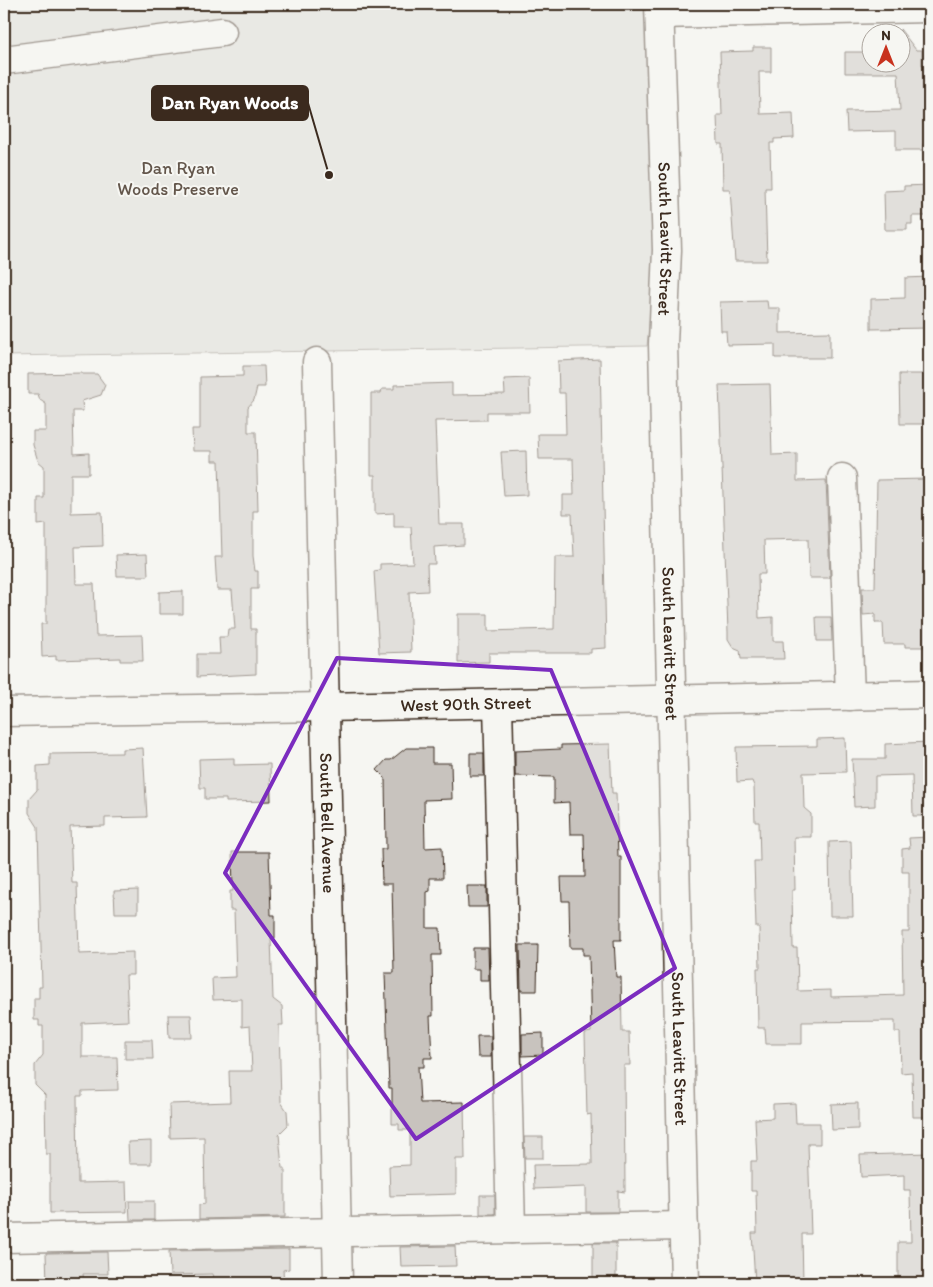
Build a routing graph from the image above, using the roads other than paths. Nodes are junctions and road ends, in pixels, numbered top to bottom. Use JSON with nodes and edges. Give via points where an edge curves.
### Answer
{"nodes":[{"id":1,"x":929,"y":8,"type":"edge"},
{"id":2,"x":660,"y":9,"type":"edge"},
{"id":3,"x":222,"y":32,"type":"dead end"},
{"id":4,"x":4,"y":60,"type":"edge"},
{"id":5,"x":317,"y":362,"type":"dead end"},
{"id":6,"x":842,"y":478,"type":"dead end"},
{"id":7,"x":929,"y":694,"type":"edge"},
{"id":8,"x":850,"y":696,"type":"junction"},
{"id":9,"x":672,"y":700,"type":"junction"},
{"id":10,"x":498,"y":704,"type":"junction"},
{"id":11,"x":325,"y":707,"type":"junction"},
{"id":12,"x":4,"y":712,"type":"edge"},
{"id":13,"x":684,"y":1226,"type":"junction"},
{"id":14,"x":511,"y":1229,"type":"junction"},
{"id":15,"x":337,"y":1232,"type":"junction"},
{"id":16,"x":4,"y":1238,"type":"edge"},
{"id":17,"x":338,"y":1283,"type":"edge"},
{"id":18,"x":685,"y":1283,"type":"edge"}],
"edges":[{"from":1,"to":2,"type":"street"},
{"from":2,"to":9,"type":"street","name":"South Leavitt Street","via":[[667,250],[663,344]]},
{"from":3,"to":4,"type":"street"},
{"from":5,"to":11,"type":"street","name":"South Bell Avenue"},
{"from":6,"to":8,"type":"street"},
{"from":7,"to":8,"type":"street","name":"West 90th Street"},
{"from":8,"to":9,"type":"street","name":"West 90th Street"},
{"from":9,"to":10,"type":"street","name":"West 90th Street"},
{"from":9,"to":13,"type":"street","name":"South Leavitt Street"},
{"from":10,"to":11,"type":"street","name":"West 90th Street"},
{"from":10,"to":14,"type":"street"},
{"from":11,"to":12,"type":"street","name":"West 90th Street"},
{"from":11,"to":15,"type":"street","name":"South Bell Avenue"},
{"from":13,"to":14,"type":"street"},
{"from":13,"to":18,"type":"street","name":"South Leavitt Street"},
{"from":14,"to":15,"type":"street"},
{"from":15,"to":16,"type":"street"},
{"from":15,"to":17,"type":"street","name":"South Bell Avenue"}]}
